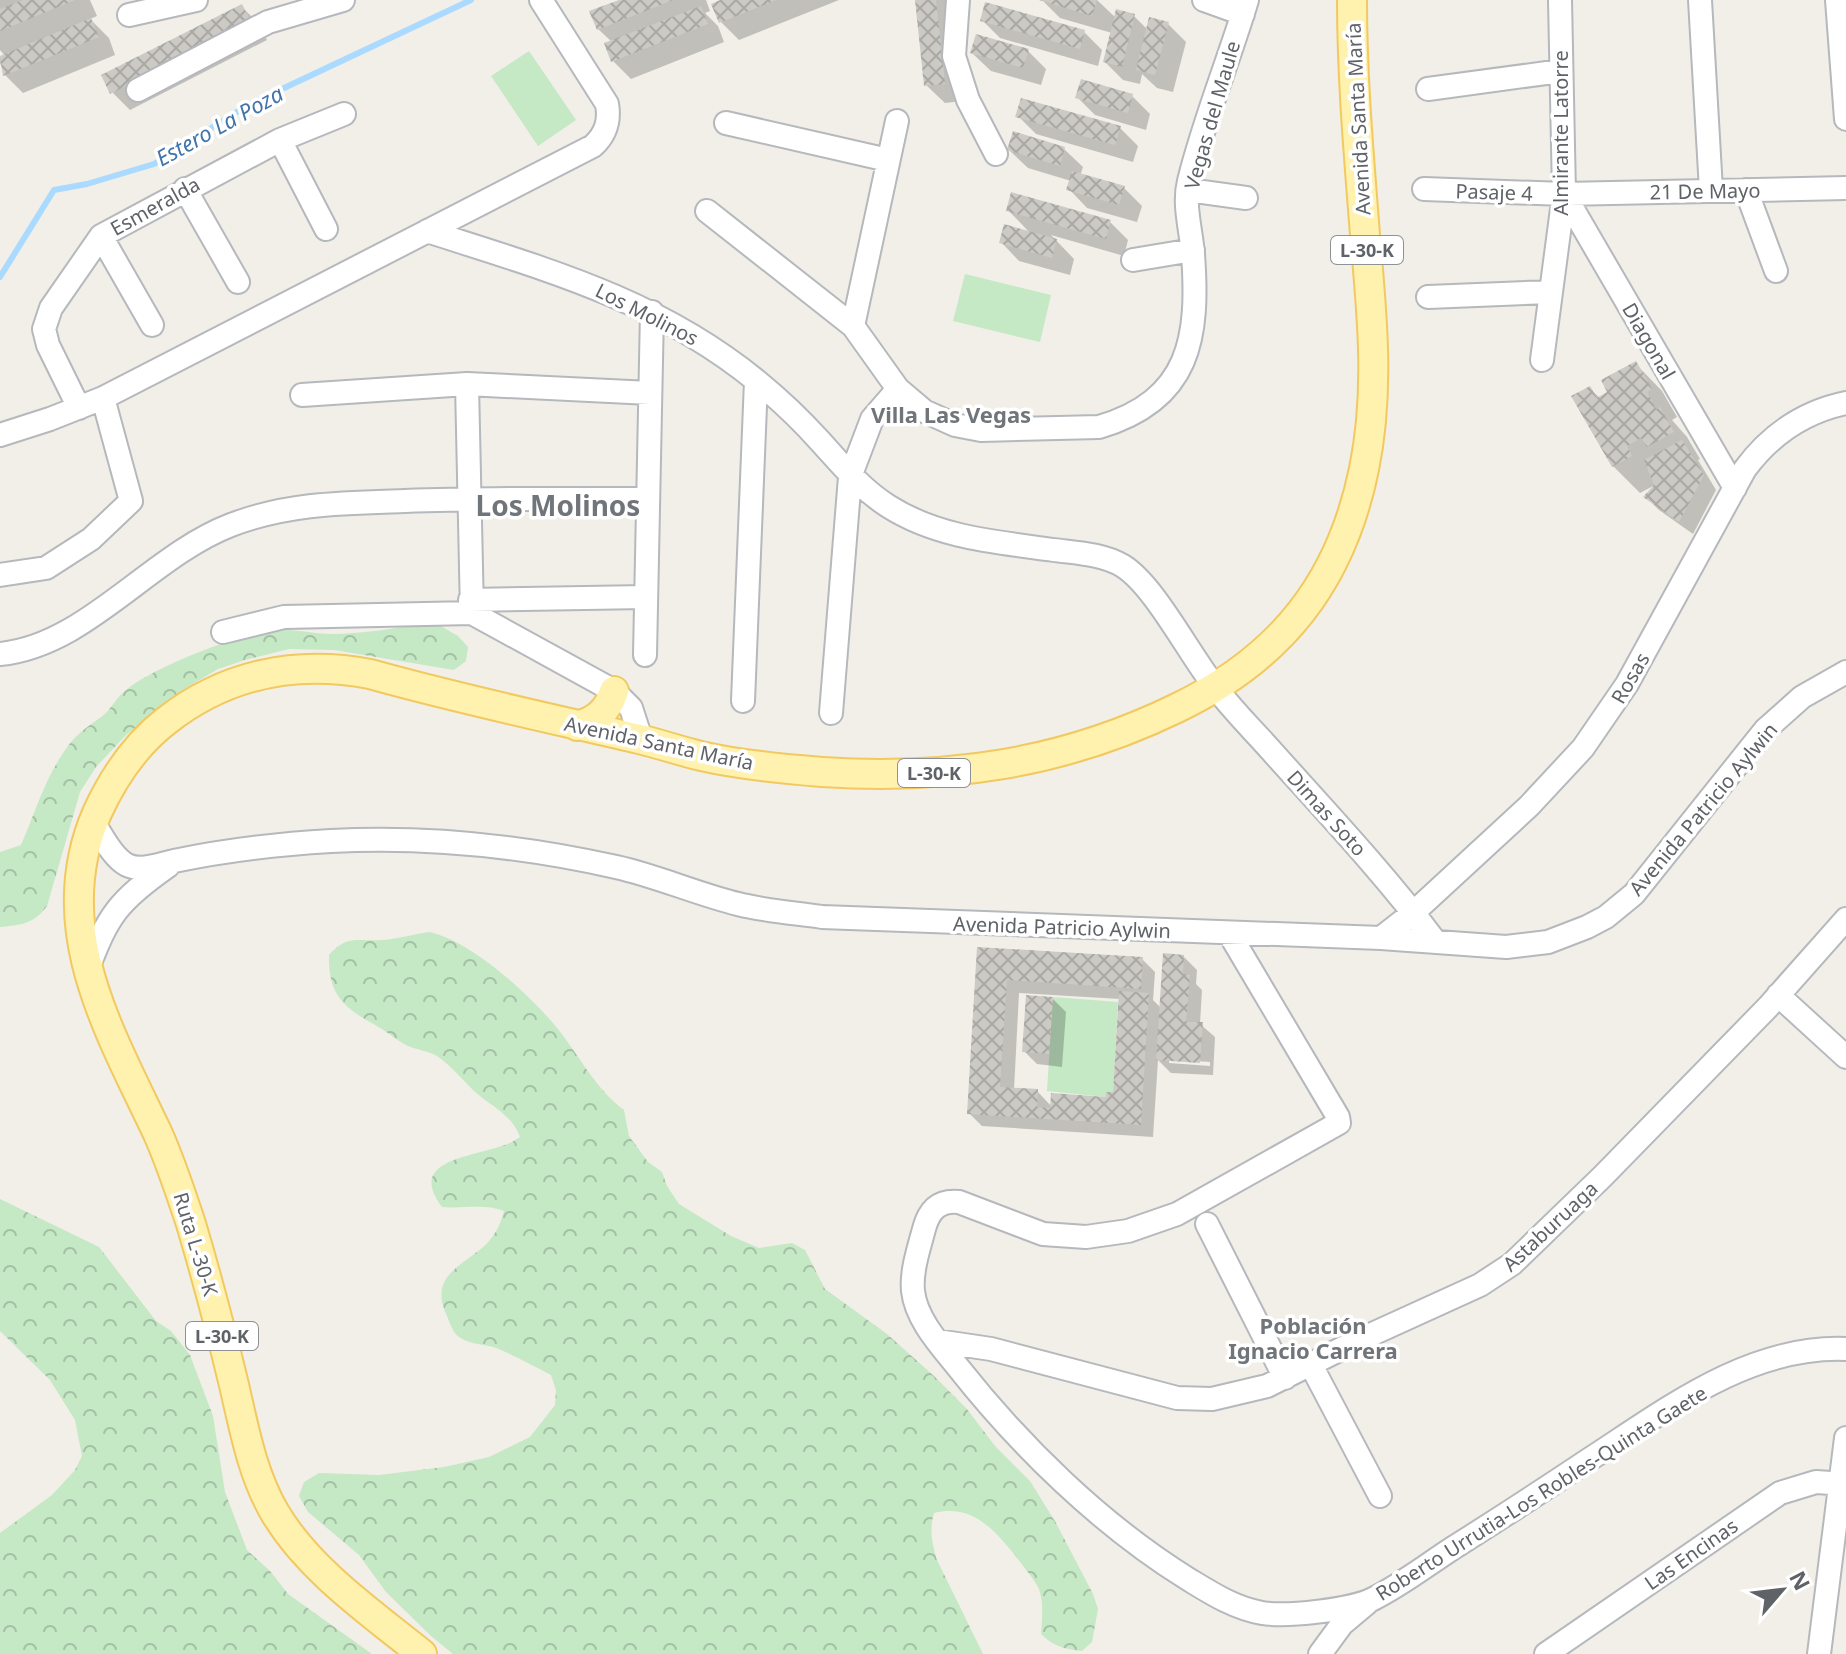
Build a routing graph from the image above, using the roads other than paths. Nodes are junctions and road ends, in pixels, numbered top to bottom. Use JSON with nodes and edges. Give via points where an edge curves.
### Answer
{"nodes":[{"id":1,"x":196,"y":0,"type":"edge"},
{"id":2,"x":343,"y":0,"type":"edge"},
{"id":3,"x":542,"y":0,"type":"edge"},
{"id":4,"x":958,"y":0,"type":"edge"},
{"id":5,"x":1204,"y":0,"type":"edge"},
{"id":6,"x":1352,"y":0,"type":"edge"},
{"id":7,"x":1560,"y":0,"type":"edge"},
{"id":8,"x":1700,"y":0,"type":"edge"},
{"id":9,"x":1837,"y":0,"type":"edge"},
{"id":10,"x":1245,"y":7,"type":"edge"},
{"id":11,"x":129,"y":15,"type":"dead end"},
{"id":12,"x":1561,"y":71,"type":"junction"},
{"id":13,"x":1428,"y":89,"type":"dead end"},
{"id":14,"x":138,"y":90,"type":"dead end"},
{"id":15,"x":344,"y":114,"type":"dead end"},
{"id":16,"x":1846,"y":119,"type":"edge"},
{"id":17,"x":897,"y":121,"type":"dead end"},
{"id":18,"x":726,"y":123,"type":"dead end"},
{"id":19,"x":280,"y":140,"type":"junction"},
{"id":20,"x":996,"y":154,"type":"dead end"},
{"id":21,"x":888,"y":160,"type":"junction"},
{"id":22,"x":1846,"y":188,"type":"edge"},
{"id":23,"x":185,"y":189,"type":"junction"},
{"id":24,"x":1424,"y":189,"type":"dead end"},
{"id":25,"x":1188,"y":190,"type":"junction"},
{"id":26,"x":1711,"y":190,"type":"junction"},
{"id":27,"x":1746,"y":190,"type":"junction"},
{"id":28,"x":1564,"y":194,"type":"junction"},
{"id":29,"x":1246,"y":198,"type":"dead end"},
{"id":30,"x":707,"y":211,"type":"dead end"},
{"id":31,"x":326,"y":229,"type":"dead end"},
{"id":32,"x":427,"y":231,"type":"junction"},
{"id":33,"x":101,"y":236,"type":"junction"},
{"id":34,"x":1193,"y":250,"type":"junction"},
{"id":35,"x":1133,"y":260,"type":"dead end"},
{"id":36,"x":1776,"y":271,"type":"dead end"},
{"id":37,"x":238,"y":282,"type":"dead end"},
{"id":38,"x":1550,"y":292,"type":"junction"},
{"id":39,"x":1428,"y":297,"type":"dead end"},
{"id":40,"x":652,"y":312,"type":"junction"},
{"id":41,"x":152,"y":325,"type":"dead end"},
{"id":42,"x":853,"y":326,"type":"junction"},
{"id":43,"x":1542,"y":360,"type":"dead end"},
{"id":44,"x":756,"y":381,"type":"junction"},
{"id":45,"x":467,"y":384,"type":"junction"},
{"id":46,"x":898,"y":389,"type":"junction"},
{"id":47,"x":650,"y":393,"type":"junction"},
{"id":48,"x":302,"y":395,"type":"dead end"},
{"id":49,"x":103,"y":398,"type":"junction"},
{"id":50,"x":1846,"y":403,"type":"edge"},
{"id":51,"x":79,"y":408,"type":"junction"},
{"id":52,"x":0,"y":435,"type":"edge"},
{"id":53,"x":850,"y":477,"type":"junction"},
{"id":54,"x":1735,"y":488,"type":"junction"},
{"id":55,"x":467,"y":499,"type":"junction"},
{"id":56,"x":648,"y":499,"type":"junction"},
{"id":57,"x":0,"y":575,"type":"edge"},
{"id":58,"x":646,"y":597,"type":"junction"},
{"id":59,"x":471,"y":606,"type":"junction"},
{"id":60,"x":223,"y":632,"type":"dead end"},
{"id":61,"x":0,"y":654,"type":"edge"},
{"id":62,"x":645,"y":655,"type":"dead end"},
{"id":63,"x":1846,"y":672,"type":"edge"},
{"id":64,"x":1215,"y":688,"type":"junction"},
{"id":65,"x":614,"y":691,"type":"junction"},
{"id":66,"x":743,"y":701,"type":"dead end"},
{"id":67,"x":831,"y":713,"type":"dead end"},
{"id":68,"x":577,"y":726,"type":"junction"},
{"id":69,"x":641,"y":739,"type":"junction"},
{"id":70,"x":93,"y":822,"type":"junction"},
{"id":71,"x":175,"y":861,"type":"junction"},
{"id":72,"x":1413,"y":913,"type":"junction"},
{"id":73,"x":1846,"y":919,"type":"edge"},
{"id":74,"x":1229,"y":933,"type":"junction"},
{"id":75,"x":1381,"y":938,"type":"junction"},
{"id":76,"x":1435,"y":941,"type":"junction"},
{"id":77,"x":87,"y":971,"type":"junction"},
{"id":78,"x":1778,"y":995,"type":"junction"},
{"id":79,"x":1846,"y":1057,"type":"edge"},
{"id":80,"x":1207,"y":1224,"type":"dead end"},
{"id":81,"x":937,"y":1341,"type":"junction"},
{"id":82,"x":1846,"y":1349,"type":"edge"},
{"id":83,"x":1311,"y":1365,"type":"junction"},
{"id":84,"x":1285,"y":1378,"type":"junction"},
{"id":85,"x":1846,"y":1438,"type":"edge"},
{"id":86,"x":1842,"y":1484,"type":"edge"},
{"id":87,"x":1380,"y":1496,"type":"dead end"},
{"id":88,"x":1371,"y":1600,"type":"junction"},
{"id":89,"x":422,"y":1654,"type":"edge"},
{"id":90,"x":1320,"y":1654,"type":"edge"},
{"id":91,"x":1546,"y":1654,"type":"edge"},
{"id":92,"x":1819,"y":1654,"type":"edge"}],
"edges":[{"from":1,"to":11,"type":"street"},
{"from":2,"to":14,"type":"street","via":[[268,22]]},
{"from":3,"to":32,"type":"street","via":[[604,96],[609,112],[605,131],[593,146]]},
{"from":4,"to":20,"type":"street","via":[[954,56],[968,100]]},
{"from":5,"to":10,"type":"street"},
{"from":6,"to":64,"type":"main road","name":"Avenida Santa María","number":"L-30-K","via":[[1374,329],[1365,467],[1350,525],[1314,597],[1259,657]]},
{"from":7,"to":12,"type":"street","name":"Almirante Latorre"},
{"from":8,"to":26,"type":"street"},
{"from":9,"to":16,"type":"street"},
{"from":10,"to":25,"type":"street","name":"Vegas del Maule"},
{"from":12,"to":13,"type":"street"},
{"from":12,"to":28,"type":"street","name":"Almirante Latorre"},
{"from":15,"to":19,"type":"street","name":"Esmeralda"},
{"from":17,"to":21,"type":"street"},
{"from":18,"to":21,"type":"street"},
{"from":19,"to":23,"type":"street","name":"Esmeralda"},
{"from":19,"to":31,"type":"street"},
{"from":21,"to":42,"type":"street"},
{"from":22,"to":27,"type":"street","name":"21 De Mayo"},
{"from":23,"to":33,"type":"street","name":"Esmeralda"},
{"from":23,"to":37,"type":"street"},
{"from":24,"to":28,"type":"street","name":"Pasaje 4"},
{"from":25,"to":29,"type":"street"},
{"from":25,"to":34,"type":"street","name":"Vegas del Maule"},
{"from":26,"to":27,"type":"street","name":"21 De Mayo"},
{"from":26,"to":28,"type":"street","name":"21 De Mayo"},
{"from":27,"to":36,"type":"street"},
{"from":28,"to":38,"type":"street","name":"Almirante Latorre"},
{"from":28,"to":54,"type":"street","name":"Diagonal"},
{"from":30,"to":42,"type":"street","name":"Vegas del Maule"},
{"from":32,"to":40,"type":"street","name":"Los Molinos","via":[[583,282]]},
{"from":32,"to":49,"type":"street"},
{"from":33,"to":41,"type":"street"},
{"from":33,"to":51,"type":"street","name":"Esmeralda","via":[[45,320],[45,337]]},
{"from":34,"to":35,"type":"street"},
{"from":34,"to":46,"type":"street","name":"Vegas del Maule","via":[[1195,320],[1187,353],[1159,396],[1131,416],[1099,427],[968,428],[924,411]]},
{"from":38,"to":39,"type":"street"},
{"from":38,"to":43,"type":"street","name":"Almirante Latorre"},
{"from":40,"to":44,"type":"street","name":"Los Molinos"},
{"from":40,"to":47,"type":"street"},
{"from":42,"to":46,"type":"street","name":"Vegas del Maule"},
{"from":44,"to":53,"type":"street","name":"Los Molinos","via":[[801,421]]},
{"from":44,"to":66,"type":"street"},
{"from":45,"to":47,"type":"street"},
{"from":45,"to":48,"type":"street"},
{"from":45,"to":55,"type":"street"},
{"from":46,"to":53,"type":"street","via":[[872,419]]},
{"from":47,"to":56,"type":"street"},
{"from":49,"to":51,"type":"street"},
{"from":49,"to":57,"type":"street","via":[[131,501],[91,539],[46,568]]},
{"from":50,"to":54,"type":"street","name":"Rosas","via":[[1807,415],[1772,437]]},
{"from":51,"to":52,"type":"street"},
{"from":53,"to":64,"type":"street","name":"Los Molinos","via":[[886,505],[939,531],[1122,565],[1144,585]]},
{"from":53,"to":67,"type":"street"},
{"from":54,"to":72,"type":"street","name":"Rosas","via":[[1627,684],[1583,748],[1529,806]]},
{"from":55,"to":56,"type":"street"},
{"from":55,"to":59,"type":"street"},
{"from":55,"to":61,"type":"street","via":[[312,504],[250,518],[182,550],[69,632]]},
{"from":56,"to":58,"type":"street"},
{"from":58,"to":59,"type":"street"},
{"from":58,"to":62,"type":"street"},
{"from":59,"to":60,"type":"street","via":[[284,617]]},
{"from":59,"to":65,"type":"street"},
{"from":63,"to":76,"type":"street","name":"Avenida Patricio Aylwin","via":[[1802,697],[1765,730],[1645,882],[1606,917],[1568,936],[1527,945]]},
{"from":64,"to":69,"type":"main road","name":"Avenida Santa María","number":"L-30-K","via":[[1157,718],[1085,745],[958,772],[871,775],[792,769],[703,757]]},
{"from":64,"to":72,"type":"street","name":"Dimas Soto"},
{"from":65,"to":68,"type":"main road","via":[[603,713]]},
{"from":65,"to":69,"type":"street","via":[[636,717]]},
{"from":68,"to":69,"type":"main road","name":"Avenida Santa María","number":"L-30-K"},
{"from":68,"to":70,"type":"main road","name":"Avenida Santa María","number":"L-30-K","via":[[346,669],[271,672],[223,686],[161,724],[114,779]]},
{"from":70,"to":71,"type":"street","name":"Avenida Patricio Aylwin","via":[[129,866]]},
{"from":70,"to":77,"type":"main road","name":"Avenida Santa María","number":"L-30-K","via":[[80,877]]},
{"from":71,"to":74,"type":"street","name":"Avenida Patricio Aylwin","via":[[292,844],[437,841],[577,859],[739,905],[822,917]]},
{"from":71,"to":77,"type":"street","name":"Avenida Patricio Aylwin","via":[[120,903]]},
{"from":72,"to":75,"type":"street","name":"Rosas"},
{"from":72,"to":76,"type":"street","name":"Dimas Soto"},
{"from":73,"to":78,"type":"street","name":"Astaburuaga"},
{"from":74,"to":75,"type":"street","name":"Avenida Patricio Aylwin"},
{"from":74,"to":81,"type":"street","name":"Roberto Urrutia-Los Robles-Quinta Gaete","via":[[1339,1123],[1177,1214],[1128,1231],[1086,1237],[1043,1234],[959,1202],[938,1205],[925,1225],[913,1292]]},
{"from":75,"to":76,"type":"street","name":"Avenida Patricio Aylwin"},
{"from":77,"to":89,"type":"main road","name":"Ruta L-30-K","number":"L-30-K","via":[[123,1065],[175,1174],[263,1491],[284,1528],[312,1560]]},
{"from":78,"to":79,"type":"street"},
{"from":78,"to":83,"type":"street","name":"Astaburuaga","via":[[1603,1176],[1500,1273]]},
{"from":80,"to":84,"type":"street"},
{"from":81,"to":84,"type":"street","name":"Astaburuaga","via":[[991,1349],[1177,1398],[1231,1397]]},
{"from":81,"to":88,"type":"street","name":"Roberto Urrutia-Los Robles-Quinta Gaete","via":[[990,1408],[1094,1510],[1213,1594],[1249,1610],[1280,1615]]},
{"from":82,"to":88,"type":"street","name":"Roberto Urrutia-Los Robles-Quinta Gaete","via":[[1800,1351],[1742,1368],[1659,1414]]},
{"from":83,"to":84,"type":"street","name":"Astaburuaga"},
{"from":83,"to":87,"type":"street"},
{"from":85,"to":86,"type":"street"},
{"from":86,"to":91,"type":"street","name":"Las Encinas","via":[[1805,1483],[1780,1493]]},
{"from":86,"to":92,"type":"street"},
{"from":88,"to":90,"type":"street","via":[[1342,1624]]}]}
